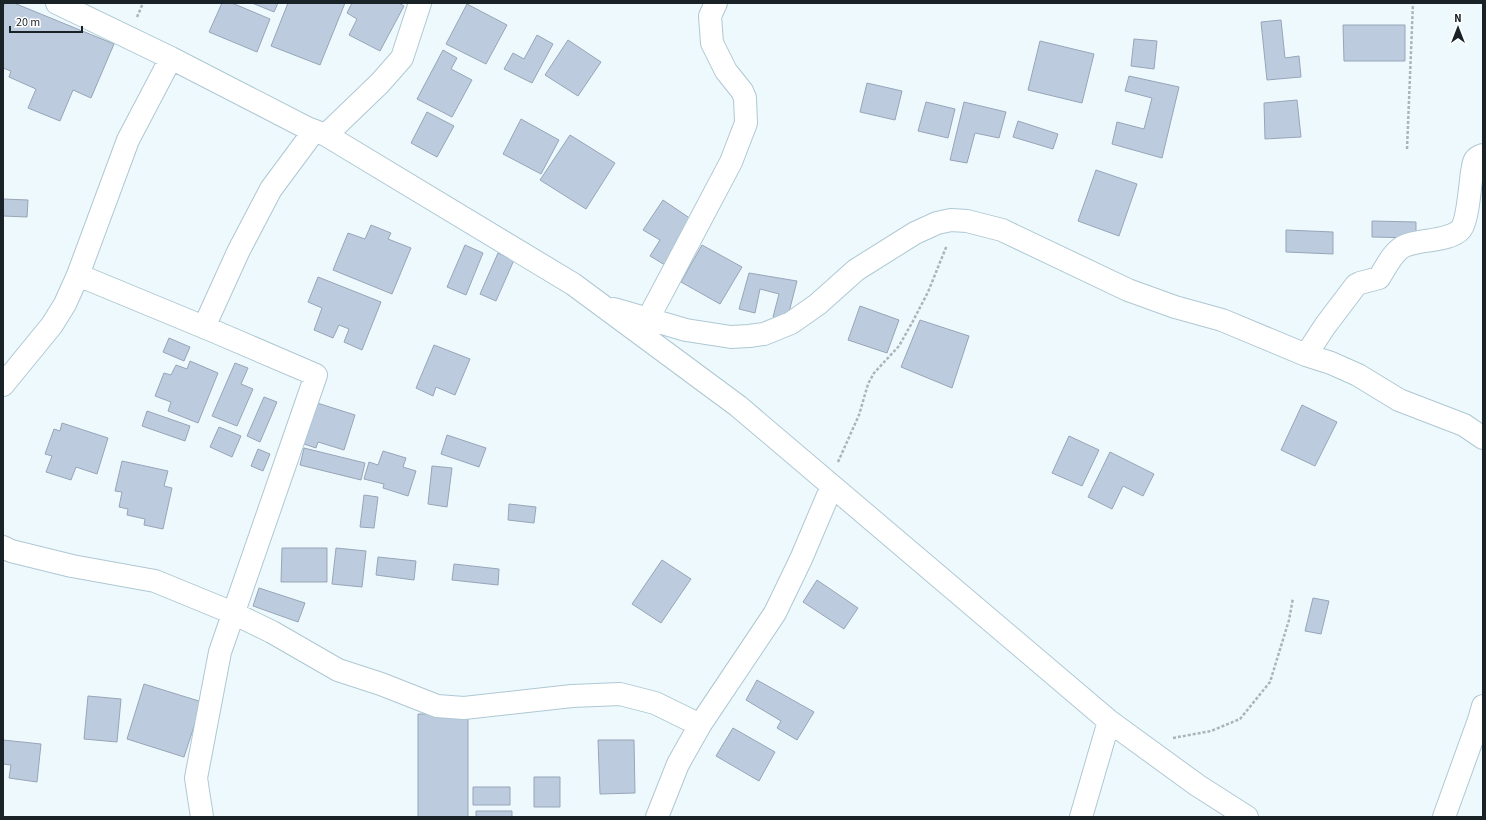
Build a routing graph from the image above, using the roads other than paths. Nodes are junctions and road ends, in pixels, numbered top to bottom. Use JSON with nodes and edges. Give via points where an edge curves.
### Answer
{"nodes":[{"id":1,"x":57,"y":3,"type":"edge"},
{"id":2,"x":420,"y":3,"type":"edge"},
{"id":3,"x":716,"y":3,"type":"edge"},
{"id":4,"x":171,"y":58,"type":"junction"},
{"id":5,"x":320,"y":133,"type":"junction"},
{"id":6,"x":1483,"y":155,"type":"edge"},
{"id":7,"x":78,"y":275,"type":"junction"},
{"id":8,"x":600,"y":304,"type":"junction"},
{"id":9,"x":648,"y":319,"type":"junction"},
{"id":10,"x":204,"y":327,"type":"junction"},
{"id":11,"x":1306,"y":355,"type":"junction"},
{"id":12,"x":3,"y":385,"type":"edge"},
{"id":13,"x":1483,"y":438,"type":"edge"},
{"id":14,"x":829,"y":484,"type":"junction"},
{"id":15,"x":3,"y":547,"type":"edge"},
{"id":16,"x":233,"y":613,"type":"junction"},
{"id":17,"x":1483,"y":706,"type":"edge"},
{"id":18,"x":1109,"y":720,"type":"junction"},
{"id":19,"x":700,"y":725,"type":"junction"},
{"id":20,"x":202,"y":817,"type":"edge"},
{"id":21,"x":657,"y":817,"type":"edge"},
{"id":22,"x":1080,"y":817,"type":"edge"},
{"id":23,"x":1247,"y":817,"type":"edge"},
{"id":24,"x":1444,"y":817,"type":"edge"}],
"edges":[{"from":1,"to":4,"type":"street"},
{"from":2,"to":5,"type":"street","via":[[402,58],[380,83]]},
{"from":3,"to":9,"type":"street","via":[[710,16],[712,43],[726,71],[745,98],[746,123],[731,162]]},
{"from":4,"to":5,"type":"street"},
{"from":4,"to":7,"type":"street","via":[[128,140]]},
{"from":5,"to":8,"type":"street","via":[[573,284]]},
{"from":5,"to":10,"type":"street","via":[[271,189],[239,250]]},
{"from":6,"to":11,"type":"street","via":[[1474,164],[1466,218],[1462,228],[1441,238],[1408,244],[1397,252],[1379,278],[1360,282],[1350,292]]},
{"from":7,"to":10,"type":"street"},
{"from":7,"to":12,"type":"street","via":[[52,325]]},
{"from":8,"to":9,"type":"street"},
{"from":8,"to":14,"type":"street","via":[[738,406]]},
{"from":9,"to":11,"type":"street","via":[[686,330],[731,337],[764,334],[791,323],[818,304],[856,270],[915,233],[937,223],[957,220],[1002,230],[1128,290],[1222,320]]},
{"from":10,"to":16,"type":"street","via":[[316,375]]},
{"from":11,"to":13,"type":"street","via":[[1358,375],[1399,400],[1464,425]]},
{"from":14,"to":18,"type":"street"},
{"from":14,"to":19,"type":"street","via":[[801,559],[775,613]]},
{"from":15,"to":16,"type":"street","via":[[72,566],[155,581]]},
{"from":16,"to":19,"type":"street","via":[[338,670],[437,706],[464,708],[572,696],[620,694],[655,703]]},
{"from":16,"to":20,"type":"street","via":[[220,652],[196,778]]},
{"from":17,"to":24,"type":"street"},
{"from":18,"to":22,"type":"street"},
{"from":18,"to":23,"type":"street","via":[[1197,785]]},
{"from":19,"to":21,"type":"street","via":[[678,764]]}]}
